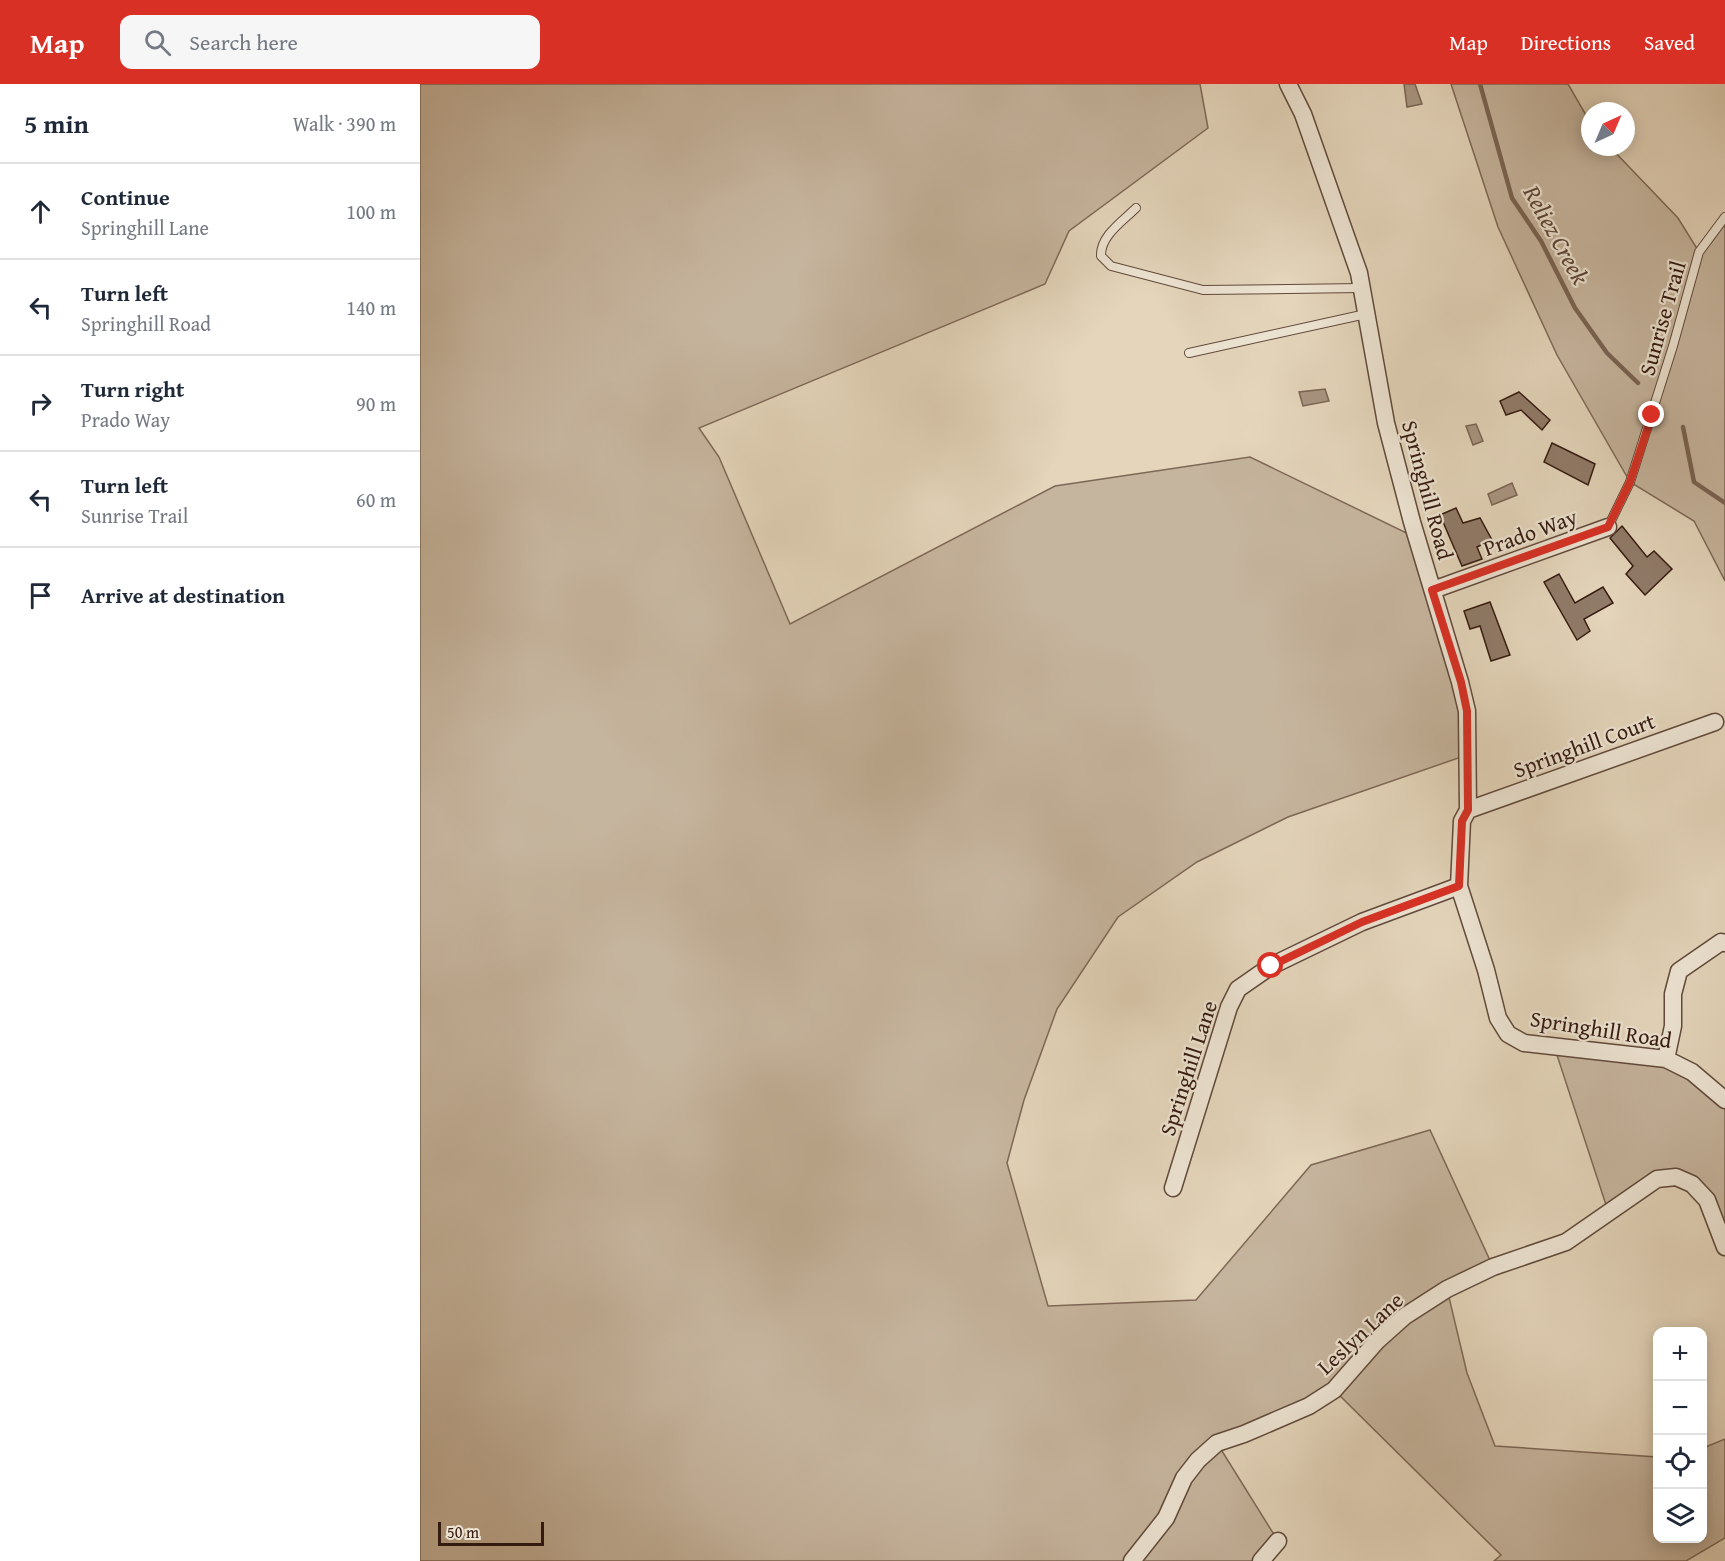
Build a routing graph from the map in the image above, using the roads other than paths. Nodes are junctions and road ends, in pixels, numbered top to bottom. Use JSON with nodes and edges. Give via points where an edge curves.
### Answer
{"nodes":[{"id":1,"x":1288,"y":84,"type":"edge"},
{"id":2,"x":1136,"y":208,"type":"dead end"},
{"id":3,"x":1725,"y":217,"type":"edge"},
{"id":4,"x":1361,"y":288,"type":"junction"},
{"id":5,"x":1366,"y":314,"type":"junction"},
{"id":6,"x":1189,"y":353,"type":"dead end"},
{"id":7,"x":1608,"y":527,"type":"joint"},
{"id":8,"x":1432,"y":590,"type":"junction"},
{"id":9,"x":1715,"y":722,"type":"dead end"},
{"id":10,"x":1468,"y":810,"type":"junction"},
{"id":11,"x":1459,"y":886,"type":"junction"},
{"id":12,"x":1725,"y":943,"type":"edge"},
{"id":13,"x":1666,"y":1059,"type":"junction"},
{"id":14,"x":1725,"y":1100,"type":"edge"},
{"id":15,"x":1173,"y":1188,"type":"dead end"},
{"id":16,"x":1725,"y":1247,"type":"edge"},
{"id":17,"x":1278,"y":1541,"type":"dead end"},
{"id":18,"x":1132,"y":1561,"type":"edge"},
{"id":19,"x":1261,"y":1561,"type":"edge"}],
"edges":[{"from":1,"to":4,"type":"street","name":"Springhill Road","via":[[1303,114]]},
{"from":2,"to":4,"type":"lane","via":[[1108,235],[1101,250],[1101,256],[1111,266],[1203,290]]},
{"from":3,"to":7,"type":"lane","name":"Sunrise Trail","via":[[1699,252],[1645,437],[1630,482]]},
{"from":4,"to":5,"type":"street","name":"Springhill Road"},
{"from":5,"to":6,"type":"lane"},
{"from":5,"to":8,"type":"street","name":"Springhill Road","via":[[1386,423]]},
{"from":7,"to":8,"type":"street","name":"Prado Way"},
{"from":8,"to":10,"type":"street","name":"Springhill Road","via":[[1467,711]]},
{"from":9,"to":10,"type":"street","name":"Springhill Court"},
{"from":10,"to":11,"type":"street","name":"Springhill Road","via":[[1462,821]]},
{"from":11,"to":13,"type":"street","name":"Springhill Road","via":[[1498,1018],[1508,1034],[1524,1043]]},
{"from":11,"to":15,"type":"street","name":"Springhill Lane","via":[[1362,922],[1271,966],[1238,989]]},
{"from":12,"to":13,"type":"street","via":[[1679,971]]},
{"from":13,"to":14,"type":"street","name":"Springhill Road","via":[[1692,1072]]},
{"from":16,"to":18,"type":"street","name":"Leslyn Lane","via":[[1707,1200],[1692,1184],[1676,1177],[1657,1179],[1566,1242],[1493,1267],[1447,1288],[1405,1316],[1334,1390],[1309,1406],[1217,1443],[1184,1478],[1166,1518]]},
{"from":17,"to":19,"type":"street"}]}
